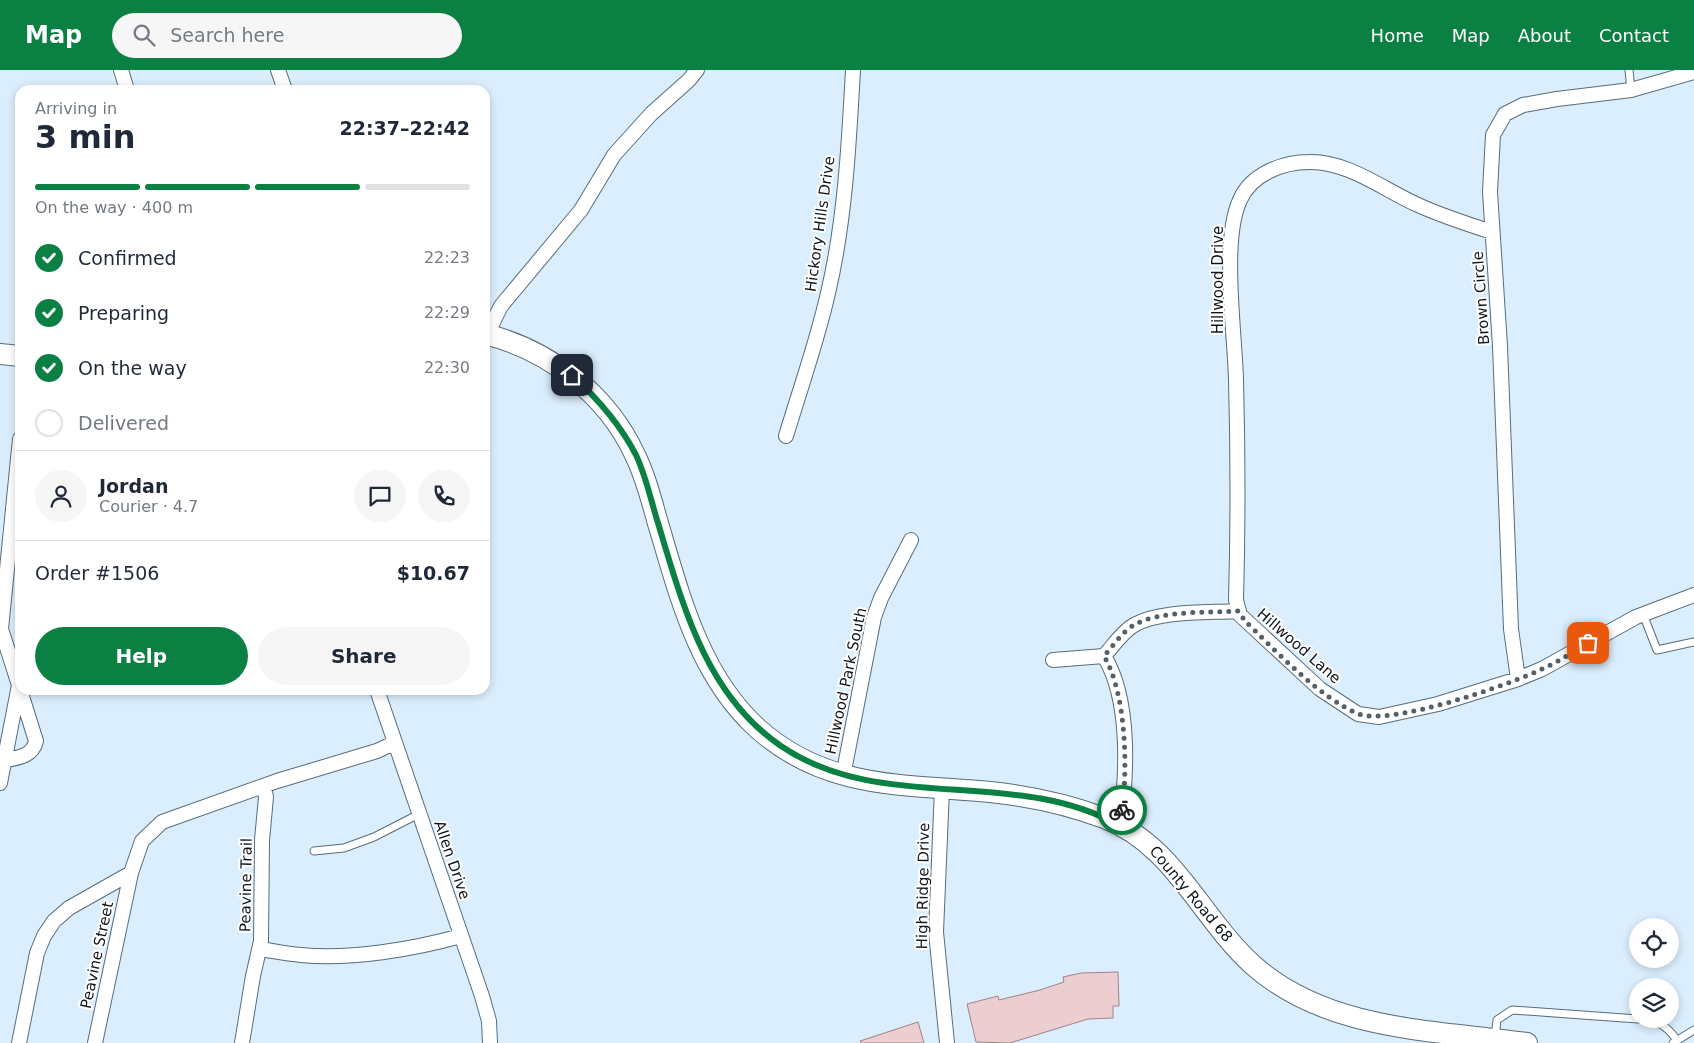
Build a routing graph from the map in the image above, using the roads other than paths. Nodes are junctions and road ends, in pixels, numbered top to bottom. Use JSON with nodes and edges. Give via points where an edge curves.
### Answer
{"nodes":[{"id":1,"x":121,"y":70,"type":"edge"},
{"id":2,"x":278,"y":70,"type":"edge"},
{"id":3,"x":697,"y":70,"type":"edge"},
{"id":4,"x":852,"y":70,"type":"edge"},
{"id":5,"x":1629,"y":70,"type":"edge"},
{"id":6,"x":1694,"y":72,"type":"edge"},
{"id":7,"x":126,"y":85,"type":"edge"},
{"id":8,"x":283,"y":85,"type":"edge"},
{"id":9,"x":1630,"y":90,"type":"junction"},
{"id":10,"x":1492,"y":232,"type":"junction"},
{"id":11,"x":490,"y":327,"type":"edge"},
{"id":12,"x":490,"y":335,"type":"edge"},
{"id":13,"x":0,"y":354,"type":"edge"},
{"id":14,"x":15,"y":356,"type":"edge"},
{"id":15,"x":786,"y":436,"type":"dead end"},
{"id":16,"x":15,"y":535,"type":"edge"},
{"id":17,"x":911,"y":540,"type":"dead end"},
{"id":18,"x":14,"y":554,"type":"edge"},
{"id":19,"x":1694,"y":595,"type":"edge"},
{"id":20,"x":1238,"y":611,"type":"junction"},
{"id":21,"x":1643,"y":614,"type":"junction"},
{"id":22,"x":1694,"y":642,"type":"edge"},
{"id":23,"x":1104,"y":656,"type":"junction"},
{"id":24,"x":1053,"y":660,"type":"dead end"},
{"id":25,"x":15,"y":672,"type":"edge"},
{"id":26,"x":1518,"y":679,"type":"junction"},
{"id":27,"x":19,"y":695,"type":"edge"},
{"id":28,"x":22,"y":695,"type":"edge"},
{"id":29,"x":378,"y":695,"type":"edge"},
{"id":30,"x":394,"y":743,"type":"junction"},
{"id":31,"x":5,"y":760,"type":"junction"},
{"id":32,"x":842,"y":776,"type":"junction"},
{"id":33,"x":0,"y":783,"type":"edge"},
{"id":34,"x":264,"y":786,"type":"junction"},
{"id":35,"x":942,"y":788,"type":"junction"},
{"id":36,"x":419,"y":814,"type":"junction"},
{"id":37,"x":1120,"y":826,"type":"junction"},
{"id":38,"x":314,"y":851,"type":"dead end"},
{"id":39,"x":132,"y":873,"type":"junction"},
{"id":40,"x":461,"y":936,"type":"junction"},
{"id":41,"x":260,"y":949,"type":"junction"},
{"id":42,"x":1629,"y":1018,"type":"edge"},
{"id":43,"x":1667,"y":1028,"type":"edge"},
{"id":44,"x":1694,"y":1030,"type":"edge"},
{"id":45,"x":1415,"y":1036,"type":"edge"},
{"id":46,"x":1494,"y":1038,"type":"junction"},
{"id":47,"x":1674,"y":1041,"type":"edge"},
{"id":48,"x":19,"y":1043,"type":"edge"},
{"id":49,"x":95,"y":1043,"type":"edge"},
{"id":50,"x":242,"y":1043,"type":"edge"},
{"id":51,"x":490,"y":1043,"type":"edge"},
{"id":52,"x":948,"y":1043,"type":"edge"},
{"id":53,"x":1527,"y":1043,"type":"edge"}],
"edges":[{"from":1,"to":7,"type":"street"},
{"from":2,"to":8,"type":"street"},
{"from":3,"to":11,"type":"street","via":[[627,138],[581,210],[501,306]]},
{"from":4,"to":15,"type":"street","name":"Hickory Hills Drive","via":[[843,185],[828,293]]},
{"from":5,"to":9,"type":"lane"},
{"from":6,"to":9,"type":"street","name":"Brown Circle"},
{"from":9,"to":10,"type":"street","name":"Brown Circle","via":[[1537,102],[1505,114],[1490,146]]},
{"from":10,"to":20,"type":"street","name":"Hillwood Drive","via":[[1418,205],[1351,172],[1318,162],[1281,166],[1259,178],[1244,192],[1233,225],[1231,280],[1237,406]]},
{"from":10,"to":26,"type":"street","name":"Brown Circle","via":[[1500,346],[1511,629]]},
{"from":12,"to":32,"type":"street","name":"County Road 68","via":[[534,351],[572,375],[604,406],[637,458],[689,621],[720,683],[740,710],[772,740],[800,758]]},
{"from":13,"to":14,"type":"street"},
{"from":16,"to":18,"type":"street"},
{"from":17,"to":32,"type":"street","name":"Hillwood Park South","via":[[874,617]]},
{"from":18,"to":25,"type":"street","via":[[1,629]]},
{"from":19,"to":21,"type":"street","name":"Hillwood Lane"},
{"from":20,"to":23,"type":"street","name":"Hillwood Lane","via":[[1182,614],[1143,621],[1128,629]]},
{"from":20,"to":26,"type":"street","name":"Hillwood Lane","via":[[1309,680],[1351,710],[1369,717],[1438,704]]},
{"from":21,"to":22,"type":"lane","via":[[1657,650]]},
{"from":21,"to":26,"type":"street","name":"Hillwood Lane"},
{"from":23,"to":24,"type":"street"},
{"from":23,"to":37,"type":"street","via":[[1117,683],[1123,727],[1124,778]]},
{"from":27,"to":31,"type":"street"},
{"from":28,"to":31,"type":"street","via":[[35,747],[25,755]]},
{"from":29,"to":30,"type":"street","name":"Allen Drive"},
{"from":30,"to":34,"type":"street"},
{"from":30,"to":36,"type":"street","name":"Allen Drive"},
{"from":31,"to":33,"type":"street"},
{"from":32,"to":35,"type":"street","name":"County Road 68","via":[[868,782]]},
{"from":34,"to":39,"type":"street","name":"Peavine Street","via":[[162,822],[142,841]]},
{"from":34,"to":41,"type":"street","name":"Peavine Trail"},
{"from":35,"to":37,"type":"street","name":"County Road 68","via":[[1056,803]]},
{"from":35,"to":52,"type":"street","name":"High Ridge Drive","via":[[936,932]]},
{"from":36,"to":38,"type":"lane","via":[[344,848]]},
{"from":36,"to":40,"type":"street","name":"Allen Drive"},
{"from":37,"to":45,"type":"street","name":"County Road 68","via":[[1140,837],[1165,859],[1228,940],[1267,976],[1329,1010]]},
{"from":39,"to":48,"type":"street","via":[[69,908],[54,921],[44,936],[37,953]]},
{"from":39,"to":49,"type":"street","name":"Peavine Street"},
{"from":40,"to":41,"type":"street","name":"Peavine Trail","via":[[401,949],[347,955],[302,955]]},
{"from":40,"to":51,"type":"street","name":"Allen Drive","via":[[489,1021]]},
{"from":41,"to":50,"type":"street","via":[[252,976]]},
{"from":42,"to":46,"type":"lane","via":[[1512,1010],[1497,1020]]},
{"from":43,"to":47,"type":"lane"},
{"from":44,"to":47,"type":"lane"},
{"from":45,"to":46,"type":"street","name":"County Road 68"},
{"from":46,"to":53,"type":"street","name":"County Road 68"}]}
